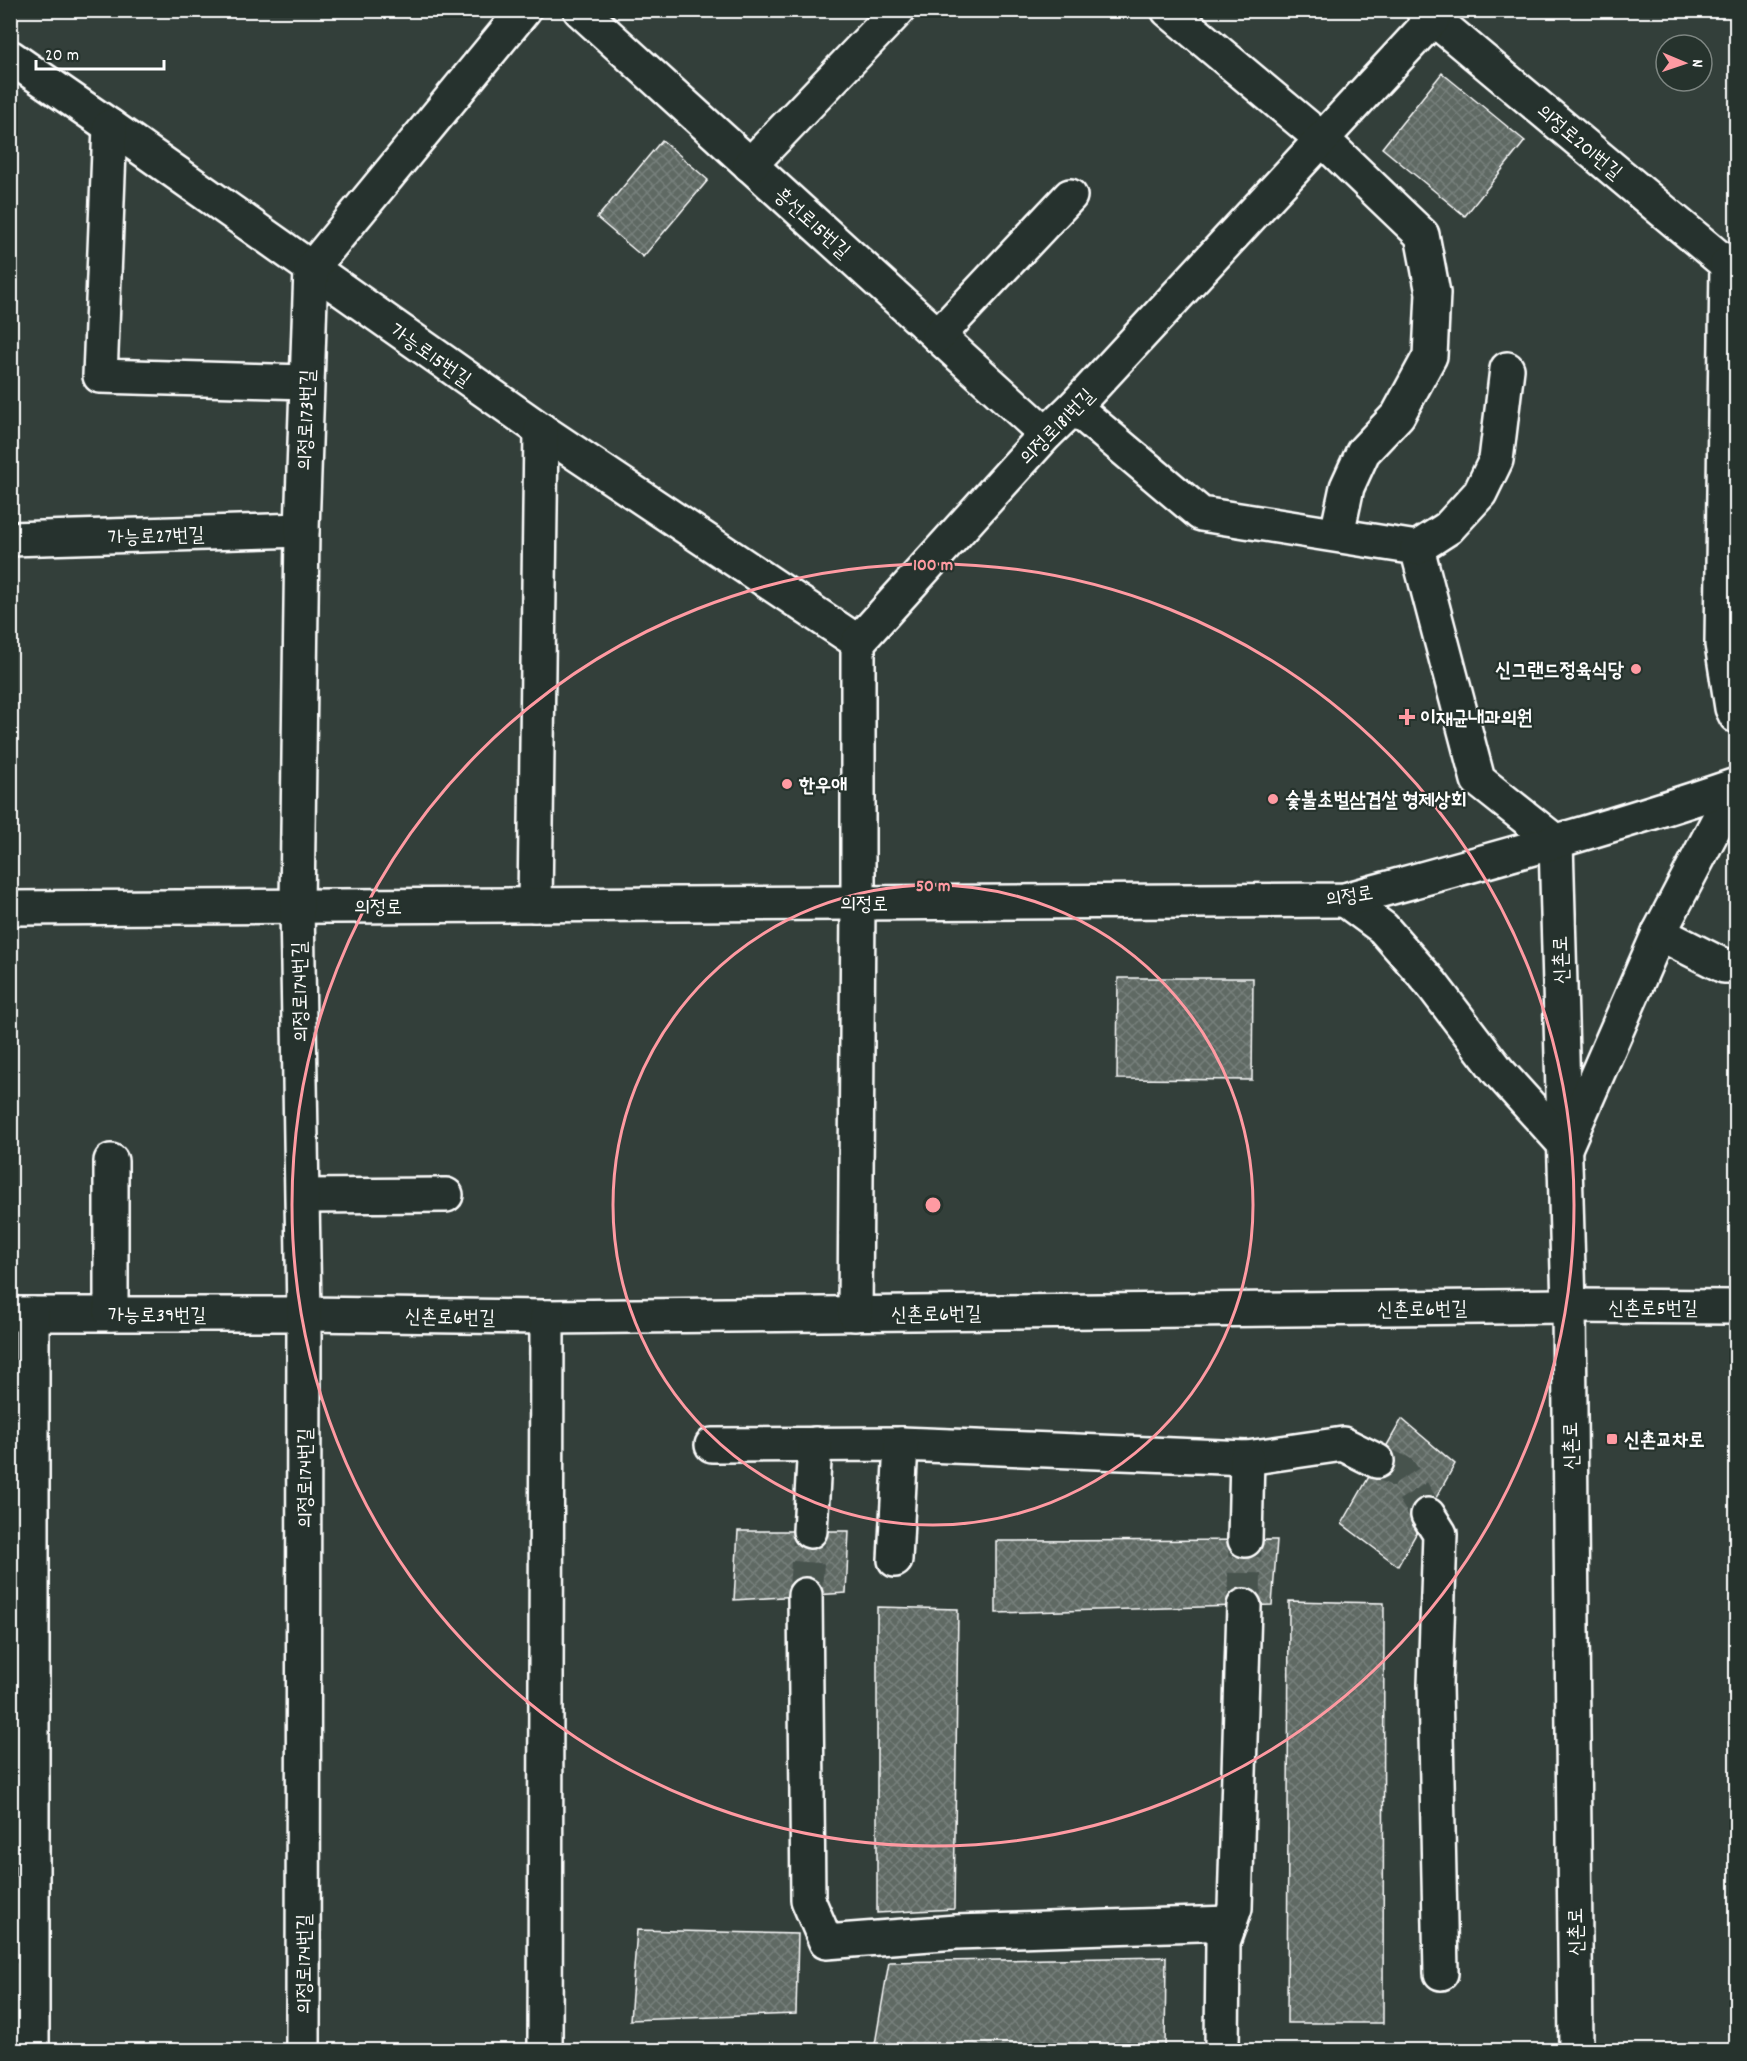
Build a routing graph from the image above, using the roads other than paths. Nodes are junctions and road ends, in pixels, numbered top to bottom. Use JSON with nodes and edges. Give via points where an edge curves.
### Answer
{"nodes":[{"id":1,"x":524,"y":10,"type":"edge"},
{"id":2,"x":580,"y":10,"type":"edge"},
{"id":3,"x":898,"y":10,"type":"edge"},
{"id":4,"x":1168,"y":10,"type":"edge"},
{"id":5,"x":1428,"y":15,"type":"edge"},
{"id":6,"x":10,"y":57,"type":"edge"},
{"id":7,"x":110,"y":126,"type":"junction"},
{"id":8,"x":1323,"y":140,"type":"junction"},
{"id":9,"x":750,"y":165,"type":"junction"},
{"id":10,"x":1070,"y":196,"type":"dead end"},
{"id":11,"x":1732,"y":268,"type":"edge"},
{"id":12,"x":311,"y":269,"type":"junction"},
{"id":13,"x":938,"y":336,"type":"junction"},
{"id":14,"x":1507,"y":369,"type":"dead end"},
{"id":15,"x":306,"y":382,"type":"junction"},
{"id":16,"x":1074,"y":407,"type":"junction"},
{"id":17,"x":541,"y":430,"type":"junction"},
{"id":18,"x":1046,"y":434,"type":"junction"},
{"id":19,"x":302,"y":530,"type":"junction"},
{"id":20,"x":1337,"y":534,"type":"junction"},
{"id":21,"x":10,"y":539,"type":"edge"},
{"id":22,"x":1417,"y":548,"type":"junction"},
{"id":23,"x":858,"y":642,"type":"junction"},
{"id":24,"x":1737,"y":716,"type":"edge"},
{"id":25,"x":1737,"y":786,"type":"edge"},
{"id":26,"x":1556,"y":842,"type":"junction"},
{"id":27,"x":1345,"y":900,"type":"junction"},
{"id":28,"x":858,"y":903,"type":"junction"},
{"id":29,"x":535,"y":905,"type":"junction"},
{"id":30,"x":297,"y":906,"type":"junction"},
{"id":31,"x":10,"y":908,"type":"edge"},
{"id":32,"x":1659,"y":933,"type":"junction"},
{"id":33,"x":1737,"y":966,"type":"edge"},
{"id":34,"x":1566,"y":1146,"type":"junction"},
{"id":35,"x":111,"y":1161,"type":"dead end"},
{"id":36,"x":446,"y":1195,"type":"dead end"},
{"id":37,"x":303,"y":1196,"type":"junction"},
{"id":38,"x":1569,"y":1306,"type":"junction"},
{"id":39,"x":1737,"y":1307,"type":"edge"},
{"id":40,"x":21,"y":1314,"type":"edge"},
{"id":41,"x":111,"y":1314,"type":"junction"},
{"id":42,"x":304,"y":1314,"type":"junction"},
{"id":43,"x":855,"y":1314,"type":"junction"},
{"id":44,"x":547,"y":1317,"type":"junction"},
{"id":45,"x":815,"y":1444,"type":"junction"},
{"id":46,"x":901,"y":1444,"type":"junction"},
{"id":47,"x":712,"y":1445,"type":"dead end"},
{"id":48,"x":1247,"y":1458,"type":"junction"},
{"id":49,"x":1377,"y":1461,"type":"tunnel mouth"},
{"id":50,"x":1428,"y":1515,"type":"tunnel mouth"},
{"id":51,"x":810,"y":1531,"type":"tunnel mouth"},
{"id":52,"x":1245,"y":1540,"type":"tunnel mouth"},
{"id":53,"x":895,"y":1560,"type":"dead end"},
{"id":54,"x":805,"y":1595,"type":"tunnel mouth"},
{"id":55,"x":1244,"y":1606,"type":"tunnel mouth"},
{"id":56,"x":1230,"y":1923,"type":"junction"},
{"id":57,"x":1441,"y":1973,"type":"dead end"},
{"id":58,"x":32,"y":2050,"type":"edge"},
{"id":59,"x":303,"y":2050,"type":"edge"},
{"id":60,"x":545,"y":2050,"type":"edge"},
{"id":61,"x":1222,"y":2050,"type":"edge"},
{"id":62,"x":1576,"y":2050,"type":"edge"}],
"edges":[{"from":1,"to":12,"type":"street"},
{"from":2,"to":9,"type":"street","name":"흥선로15번길"},
{"from":3,"to":9,"type":"street"},
{"from":4,"to":8,"type":"street"},
{"from":5,"to":8,"type":"street","name":"의정로181번길"},
{"from":5,"to":11,"type":"street","name":"의정로201번길"},
{"from":6,"to":7,"type":"street","name":"가능로15번길"},
{"from":7,"to":12,"type":"street","name":"가능로15번길"},
{"from":7,"to":15,"type":"street","via":[[100,376]]},
{"from":8,"to":16,"type":"street","name":"의정로181번길"},
{"from":8,"to":20,"type":"street","via":[[1422,235],[1432,293],[1430,356],[1398,415],[1363,452],[1347,487]]},
{"from":9,"to":13,"type":"street","name":"흥선로15번길"},
{"from":10,"to":13,"type":"street"},
{"from":11,"to":24,"type":"street","via":[[1722,644],[1732,708]]},
{"from":12,"to":15,"type":"street","name":"의정로173번길"},
{"from":12,"to":17,"type":"street","name":"가능로15번길"},
{"from":13,"to":18,"type":"street","name":"흥선로15번길"},
{"from":14,"to":22,"type":"street","via":[[1496,460],[1480,493],[1449,528]]},
{"from":15,"to":19,"type":"street","name":"의정로173번길"},
{"from":16,"to":18,"type":"street","name":"의정로181번길"},
{"from":16,"to":20,"type":"street","via":[[1202,514]]},
{"from":17,"to":23,"type":"street","name":"가능로15번길"},
{"from":17,"to":29,"type":"street"},
{"from":18,"to":23,"type":"street","name":"의정로181번길"},
{"from":19,"to":21,"type":"street","name":"가능로27번길"},
{"from":19,"to":30,"type":"street","name":"의정로173번길"},
{"from":20,"to":22,"type":"street"},
{"from":22,"to":26,"type":"street","via":[[1478,780]]},
{"from":23,"to":28,"type":"street"},
{"from":25,"to":26,"type":"street","name":"의정로"},
{"from":25,"to":32,"type":"street"},
{"from":26,"to":27,"type":"street","name":"의정로"},
{"from":26,"to":34,"type":"street","name":"신촌로"},
{"from":27,"to":28,"type":"street","name":"의정로"},
{"from":27,"to":34,"type":"street","via":[[1390,935],[1498,1071]]},
{"from":28,"to":29,"type":"street","name":"의정로"},
{"from":28,"to":43,"type":"street"},
{"from":29,"to":30,"type":"street","name":"의정로"},
{"from":30,"to":31,"type":"street","name":"의정로"},
{"from":30,"to":37,"type":"street","name":"의정로174번길"},
{"from":32,"to":33,"type":"street","via":[[1724,966]]},
{"from":32,"to":34,"type":"street"},
{"from":34,"to":38,"type":"street","name":"신촌로"},
{"from":35,"to":41,"type":"street"},
{"from":36,"to":37,"type":"street"},
{"from":37,"to":42,"type":"street","name":"의정로174번길"},
{"from":38,"to":39,"type":"street","name":"신촌로5번길"},
{"from":38,"to":43,"type":"street","name":"신촌로6번길"},
{"from":38,"to":62,"type":"street","name":"신촌로"},
{"from":40,"to":41,"type":"street","name":"가능로39번길"},
{"from":40,"to":58,"type":"street"},
{"from":41,"to":42,"type":"street","name":"가능로39번길"},
{"from":42,"to":44,"type":"street","name":"신촌로6번길"},
{"from":42,"to":59,"type":"street","name":"의정로174번길"},
{"from":43,"to":44,"type":"street","name":"신촌로6번길"},
{"from":44,"to":60,"type":"street"},
{"from":45,"to":46,"type":"street"},
{"from":45,"to":47,"type":"street"},
{"from":45,"to":51,"type":"street"},
{"from":46,"to":48,"type":"street"},
{"from":46,"to":53,"type":"street"},
{"from":48,"to":49,"type":"street","via":[[1343,1444]]},
{"from":48,"to":52,"type":"street"},
{"from":50,"to":57,"type":"street","via":[[1440,1534],[1435,1685]]},
{"from":54,"to":56,"type":"street","via":[[808,1900],[826,1942],[956,1932]]},
{"from":55,"to":56,"type":"street","via":[[1235,1908]]},
{"from":56,"to":61,"type":"street","via":[[1223,1942]]}]}
